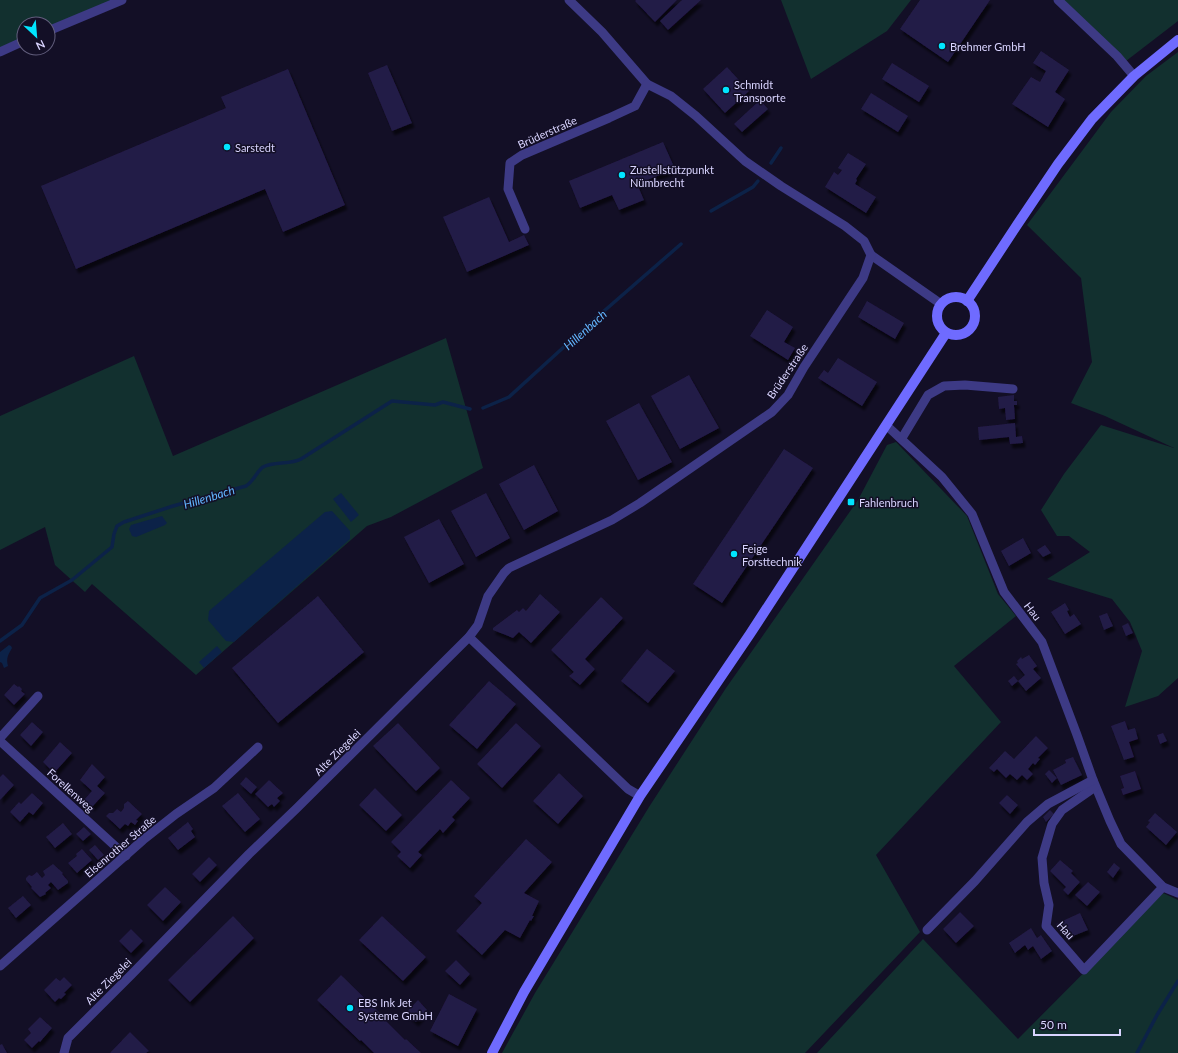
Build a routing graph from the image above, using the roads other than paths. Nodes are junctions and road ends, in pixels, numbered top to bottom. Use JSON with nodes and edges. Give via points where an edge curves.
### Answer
{"nodes":[{"id":1,"x":122,"y":0,"type":"edge"},
{"id":2,"x":569,"y":0,"type":"edge"},
{"id":3,"x":1058,"y":0,"type":"edge"},
{"id":4,"x":56,"y":28,"type":"edge"},
{"id":5,"x":1178,"y":40,"type":"edge"},
{"id":6,"x":16,"y":45,"type":"edge"},
{"id":7,"x":0,"y":52,"type":"edge"},
{"id":8,"x":1134,"y":76,"type":"junction"},
{"id":9,"x":647,"y":84,"type":"junction"},
{"id":10,"x":525,"y":228,"type":"dead end"},
{"id":11,"x":871,"y":255,"type":"junction"},
{"id":12,"x":967,"y":301,"type":"junction"},
{"id":13,"x":941,"y":304,"type":"junction"},
{"id":14,"x":946,"y":333,"type":"junction"},
{"id":15,"x":1013,"y":389,"type":"dead end"},
{"id":16,"x":886,"y":425,"type":"junction"},
{"id":17,"x":902,"y":438,"type":"junction"},
{"id":18,"x":469,"y":637,"type":"junction"},
{"id":19,"x":38,"y":696,"type":"dead end"},
{"id":20,"x":0,"y":740,"type":"edge"},
{"id":21,"x":258,"y":747,"type":"dead end"},
{"id":22,"x":1094,"y":784,"type":"junction"},
{"id":23,"x":640,"y":796,"type":"junction"},
{"id":24,"x":126,"y":856,"type":"junction"},
{"id":25,"x":1163,"y":887,"type":"junction"},
{"id":26,"x":1178,"y":893,"type":"edge"},
{"id":27,"x":927,"y":930,"type":"dead end"},
{"id":28,"x":0,"y":966,"type":"edge"},
{"id":29,"x":64,"y":1053,"type":"edge"},
{"id":30,"x":492,"y":1053,"type":"edge"}],
"edges":[{"from":1,"to":4,"type":"street"},
{"from":2,"to":9,"type":"street","via":[[602,32]]},
{"from":3,"to":8,"type":"street","via":[[1117,56]]},
{"from":5,"to":8,"type":"main road"},
{"from":6,"to":7,"type":"street"},
{"from":8,"to":12,"type":"main road","via":[[1092,119],[1058,164]]},
{"from":9,"to":10,"type":"street","name":"Brüderstraße","via":[[635,106],[522,155],[510,163],[508,190]]},
{"from":9,"to":11,"type":"street","via":[[671,96],[745,161],[845,226],[864,241]]},
{"from":11,"to":13,"type":"street"},
{"from":11,"to":18,"type":"street","name":"Brüderstraße","via":[[863,278],[788,395],[772,412],[612,520],[509,568],[488,596],[478,625]]},
{"from":12,"to":13,"type":"main road","via":[[957,297]]},
{"from":12,"to":14,"type":"main road","via":[[975,313],[973,326],[962,335]]},
{"from":13,"to":14,"type":"main road","via":[[936,315],[937,322]]},
{"from":14,"to":16,"type":"main road"},
{"from":15,"to":17,"type":"street","via":[[944,386],[928,395]]},
{"from":16,"to":17,"type":"street"},
{"from":16,"to":23,"type":"main road","via":[[750,634]]},
{"from":17,"to":22,"type":"street","name":"Hau","via":[[942,477],[972,514],[1004,592],[1042,642]]},
{"from":18,"to":23,"type":"street","via":[[628,790]]},
{"from":18,"to":29,"type":"street","name":"Alte Ziegelei","via":[[249,854],[68,1038]]},
{"from":19,"to":20,"type":"street","name":"Forellenweg"},
{"from":20,"to":24,"type":"street","name":"Forellenweg"},
{"from":21,"to":24,"type":"street","name":"Elsenrother Straße","via":[[214,788],[176,814]]},
{"from":22,"to":25,"type":"street","name":"Hau","via":[[1121,844]]},
{"from":22,"to":25,"type":"street","name":"Hau","via":[[1062,810],[1052,824],[1042,858],[1048,905],[1046,926],[1084,970]]},
{"from":22,"to":27,"type":"street","via":[[1048,804],[1027,822]]},
{"from":23,"to":30,"type":"main road","via":[[528,985]]},
{"from":24,"to":28,"type":"street","name":"Elsenrother Straße"},
{"from":25,"to":26,"type":"street","name":"Hau"}]}
